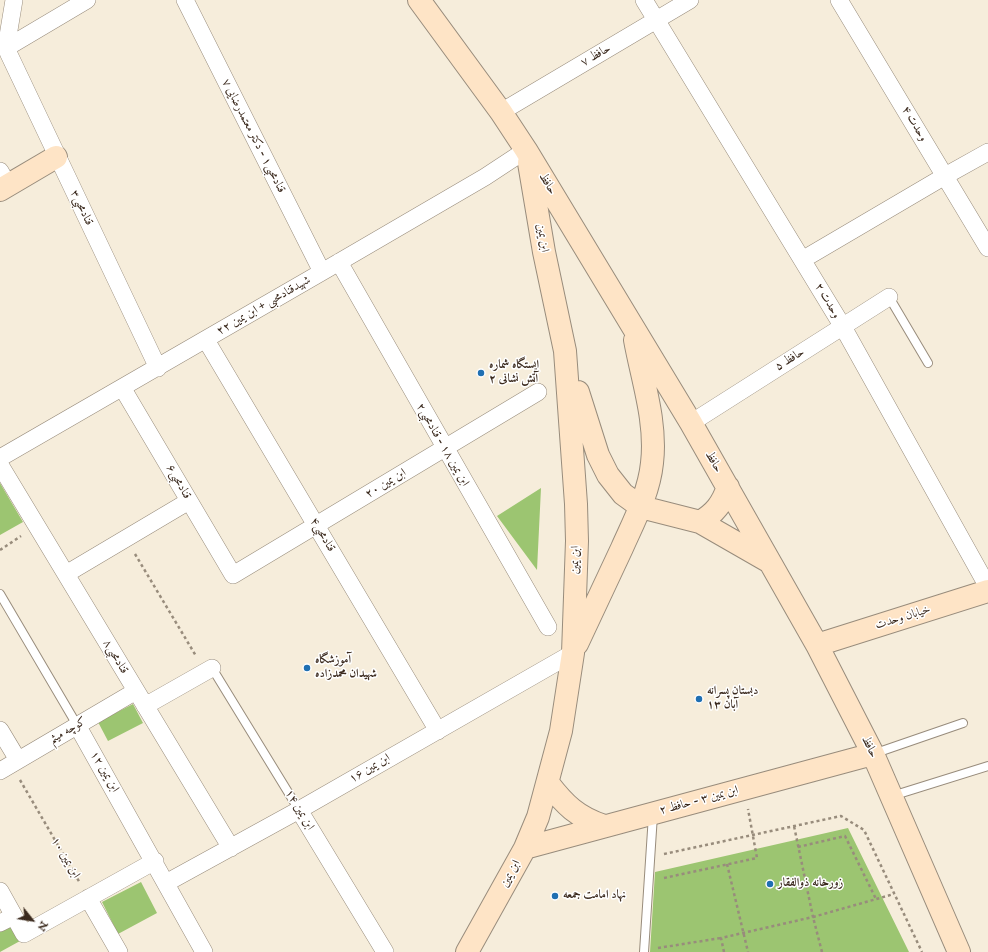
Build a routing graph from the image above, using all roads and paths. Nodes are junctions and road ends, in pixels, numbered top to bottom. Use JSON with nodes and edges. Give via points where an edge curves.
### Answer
{"nodes":[{"id":1,"x":14,"y":0,"type":"edge"},
{"id":2,"x":87,"y":0,"type":"edge"},
{"id":3,"x":185,"y":0,"type":"edge"},
{"id":4,"x":419,"y":0,"type":"edge"},
{"id":5,"x":644,"y":0,"type":"edge"},
{"id":6,"x":690,"y":0,"type":"edge"},
{"id":7,"x":839,"y":0,"type":"edge"},
{"id":8,"x":656,"y":20,"type":"junction"},
{"id":9,"x":3,"y":47,"type":"edge"},
{"id":10,"x":501,"y":112,"type":"junction"},
{"id":11,"x":526,"y":150,"type":"junction"},
{"id":12,"x":988,"y":152,"type":"edge"},
{"id":13,"x":56,"y":157,"type":"junction"},
{"id":14,"x":945,"y":176,"type":"junction"},
{"id":15,"x":3,"y":182,"type":"edge"},
{"id":16,"x":988,"y":248,"type":"edge"},
{"id":17,"x":802,"y":260,"type":"junction"},
{"id":18,"x":339,"y":262,"type":"junction"},
{"id":19,"x":322,"y":272,"type":"junction"},
{"id":20,"x":890,"y":298,"type":"joint"},
{"id":21,"x":631,"y":324,"type":"junction"},
{"id":22,"x":843,"y":327,"type":"junction"},
{"id":23,"x":206,"y":340,"type":"junction"},
{"id":24,"x":565,"y":351,"type":"junction"},
{"id":25,"x":928,"y":363,"type":"dead end"},
{"id":26,"x":158,"y":368,"type":"junction"},
{"id":27,"x":123,"y":389,"type":"junction"},
{"id":28,"x":538,"y":392,"type":"dead end"},
{"id":29,"x":691,"y":423,"type":"junction"},
{"id":30,"x":444,"y":449,"type":"junction"},
{"id":31,"x":0,"y":458,"type":"edge"},
{"id":32,"x":0,"y":465,"type":"edge"},
{"id":33,"x":728,"y":488,"type":"junction"},
{"id":34,"x":189,"y":501,"type":"junction"},
{"id":35,"x":641,"y":507,"type":"junction"},
{"id":36,"x":700,"y":522,"type":"junction"},
{"id":37,"x":37,"y":526,"type":"junction"},
{"id":38,"x":316,"y":526,"type":"junction"},
{"id":39,"x":125,"y":538,"type":"junction"},
{"id":40,"x":0,"y":550,"type":"edge"},
{"id":41,"x":769,"y":562,"type":"junction"},
{"id":42,"x":66,"y":574,"type":"junction"},
{"id":43,"x":233,"y":575,"type":"joint"},
{"id":44,"x":988,"y":587,"type":"edge"},
{"id":45,"x":988,"y":591,"type":"edge"},
{"id":46,"x":0,"y":594,"type":"edge"},
{"id":47,"x":548,"y":627,"type":"dead end"},
{"id":48,"x":817,"y":645,"type":"junction"},
{"id":49,"x":573,"y":652,"type":"junction"},
{"id":50,"x":208,"y":670,"type":"junction"},
{"id":51,"x":136,"y":691,"type":"junction"},
{"id":52,"x":145,"y":706,"type":"junction"},
{"id":53,"x":963,"y":723,"type":"dead end"},
{"id":54,"x":77,"y":725,"type":"junction"},
{"id":55,"x":0,"y":730,"type":"edge"},
{"id":56,"x":438,"y":731,"type":"junction"},
{"id":57,"x":873,"y":754,"type":"junction"},
{"id":58,"x":10,"y":765,"type":"edge"},
{"id":59,"x":988,"y":766,"type":"edge"},
{"id":60,"x":548,"y":783,"type":"junction"},
{"id":61,"x":891,"y":796,"type":"junction"},
{"id":62,"x":299,"y":810,"type":"junction"},
{"id":63,"x":654,"y":813,"type":"junction"},
{"id":64,"x":604,"y":826,"type":"junction"},
{"id":65,"x":794,"y":826,"type":"junction"},
{"id":66,"x":752,"y":834,"type":"junction"},
{"id":67,"x":798,"y":847,"type":"junction"},
{"id":68,"x":231,"y":848,"type":"junction"},
{"id":69,"x":525,"y":848,"type":"junction"},
{"id":70,"x":651,"y":857,"type":"junction"},
{"id":71,"x":155,"y":862,"type":"junction"},
{"id":72,"x":727,"y":864,"type":"junction"},
{"id":73,"x":166,"y":883,"type":"junction"},
{"id":74,"x":663,"y":886,"type":"dead end"},
{"id":75,"x":0,"y":891,"type":"edge"},
{"id":76,"x":894,"y":894,"type":"junction"},
{"id":77,"x":88,"y":898,"type":"junction"},
{"id":78,"x":876,"y":899,"type":"junction"},
{"id":79,"x":813,"y":917,"type":"junction"},
{"id":80,"x":7,"y":920,"type":"edge"},
{"id":81,"x":744,"y":933,"type":"junction"},
{"id":82,"x":721,"y":938,"type":"junction"},
{"id":83,"x":658,"y":940,"type":"dead end"},
{"id":84,"x":658,"y":948,"type":"junction"},
{"id":85,"x":119,"y":952,"type":"edge"},
{"id":86,"x":204,"y":952,"type":"edge"},
{"id":87,"x":385,"y":952,"type":"edge"},
{"id":88,"x":467,"y":952,"type":"edge"},
{"id":89,"x":644,"y":952,"type":"edge"},
{"id":90,"x":658,"y":952,"type":"edge"},
{"id":91,"x":724,"y":952,"type":"edge"},
{"id":92,"x":748,"y":952,"type":"edge"},
{"id":93,"x":822,"y":952,"type":"edge"},
{"id":94,"x":922,"y":952,"type":"edge"},
{"id":95,"x":959,"y":952,"type":"edge"}],
"edges":[{"from":1,"to":9,"type":"street"},
{"from":2,"to":9,"type":"street"},
{"from":3,"to":19,"type":"street","name":"قنادمحبی۱ - دکتر معتمدرضایی ۷"},
{"from":4,"to":10,"type":"main road","name":"حافظ"},
{"from":5,"to":8,"type":"street","name":"وحدت ۲"},
{"from":6,"to":8,"type":"street","name":"حافظ ۷"},
{"from":7,"to":14,"type":"street","name":"وحدت ۴"},
{"from":8,"to":10,"type":"street","name":"حافظ ۷"},
{"from":8,"to":17,"type":"street","name":"وحدت ۲"},
{"from":9,"to":13,"type":"street","name":"قنادمحبی۳"},
{"from":10,"to":11,"type":"main road","name":"حافظ"},
{"from":11,"to":18,"type":"street","name":"شهیدقنادمحبی + ابن یمین ۲۲","via":[[485,177]]},
{"from":11,"to":21,"type":"main road","name":"حافظ"},
{"from":11,"to":24,"type":"main road","name":"ابن یمین"},
{"from":12,"to":14,"type":"street"},
{"from":13,"to":15,"type":"main road"},
{"from":13,"to":26,"type":"street","name":"قنادمحبی۳"},
{"from":14,"to":16,"type":"street","name":"وحدت ۴"},
{"from":14,"to":17,"type":"street"},
{"from":17,"to":22,"type":"street","name":"وحدت ۲"},
{"from":18,"to":19,"type":"street","name":"شهیدقنادمحبی + ابن یمین ۲۲"},
{"from":18,"to":30,"type":"street","name":"ابن یمین ۱۸ - قنادمحبی۲"},
{"from":19,"to":23,"type":"street","name":"شهیدقنادمحبی + ابن یمین ۲۲"},
{"from":20,"to":22,"type":"street","name":"حافظ ۵"},
{"from":20,"to":25,"type":"lane"},
{"from":21,"to":29,"type":"main road","name":"حافظ"},
{"from":21,"to":35,"type":"main road","via":[[653,442],[649,483]]},
{"from":22,"to":29,"type":"street","name":"حافظ ۵"},
{"from":22,"to":44,"type":"street","name":"وحدت ۲"},
{"from":23,"to":26,"type":"street","name":"شهیدقنادمحبی + ابن یمین ۲۲"},
{"from":23,"to":38,"type":"street","name":"قنادمحبی۴"},
{"from":24,"to":35,"type":"main road","via":[[598,455],[608,475],[623,494]]},
{"from":24,"to":49,"type":"main road","name":"ابن یمین","via":[[577,541]]},
{"from":26,"to":27,"type":"street","name":"شهیدقنادمحبی + ابن یمین ۲۲"},
{"from":27,"to":31,"type":"street","name":"شهیدقنادمحبی + ابن یمین ۲۲"},
{"from":27,"to":34,"type":"street","name":"قنادمحبی۶"},
{"from":28,"to":30,"type":"street","name":"ابن یمین ۲۰"},
{"from":29,"to":33,"type":"main road","name":"حافظ"},
{"from":30,"to":38,"type":"street","name":"ابن یمین ۲۰"},
{"from":30,"to":47,"type":"street","name":"ابن یمین ۱۸ - قنادمحبی۲"},
{"from":32,"to":37,"type":"street","name":"قنادمحبی۸"},
{"from":33,"to":36,"type":"main road","via":[[721,505],[712,515]]},
{"from":33,"to":41,"type":"main road","name":"حافظ"},
{"from":34,"to":39,"type":"street"},
{"from":34,"to":43,"type":"street","name":"قنادمحبی۶"},
{"from":35,"to":36,"type":"main road"},
{"from":35,"to":49,"type":"main road"},
{"from":36,"to":41,"type":"main road"},
{"from":37,"to":40,"type":"path"},
{"from":37,"to":42,"type":"street","name":"قنادمحبی۸"},
{"from":38,"to":43,"type":"street","name":"ابن یمین ۲۰"},
{"from":38,"to":56,"type":"street","name":"قنادمحبی۴"},
{"from":39,"to":42,"type":"street"},
{"from":39,"to":50,"type":"path"},
{"from":41,"to":48,"type":"main road","name":"حافظ"},
{"from":42,"to":51,"type":"street","name":"قنادمحبی۸"},
{"from":45,"to":48,"type":"main road","name":"خیابان وحدت"},
{"from":46,"to":54,"type":"lane","name":"ابن یمین ۱۲"},
{"from":48,"to":57,"type":"main road","name":"حافظ"},
{"from":49,"to":56,"type":"street","name":"ابن یمین ۱۶"},
{"from":49,"to":60,"type":"main road","name":"ابن یمین","via":[[561,731]]},
{"from":50,"to":52,"type":"street"},
{"from":50,"to":62,"type":"lane","name":"ابن یمین ۱۴"},
{"from":51,"to":52,"type":"street","name":"قنادمحبی۸"},
{"from":51,"to":54,"type":"street","name":"کوچه میثم"},
{"from":52,"to":68,"type":"street","name":"قنادمحبی۸"},
{"from":53,"to":57,"type":"lane"},
{"from":54,"to":58,"type":"street","name":"کوچه میثم"},
{"from":54,"to":71,"type":"street","name":"ابن یمین ۱۲"},
{"from":55,"to":58,"type":"street"},
{"from":56,"to":62,"type":"street","name":"ابن یمین ۱۶"},
{"from":57,"to":61,"type":"main road","name":"حافظ"},
{"from":57,"to":63,"type":"main road","name":"ابن یمین ۳ - حافظ ۲"},
{"from":58,"to":77,"type":"path","name":"ابن یمین ۱۰"},
{"from":59,"to":61,"type":"lane"},
{"from":60,"to":64,"type":"main road","via":[[586,820]]},
{"from":60,"to":69,"type":"main road","name":"ابن یمین"},
{"from":61,"to":95,"type":"main road","name":"حافظ"},
{"from":62,"to":68,"type":"street","name":"ابن یمین ۱۶"},
{"from":62,"to":87,"type":"street","name":"ابن یمین ۱۴"},
{"from":63,"to":64,"type":"main road","name":"ابن یمین ۳ - حافظ ۲"},
{"from":63,"to":70,"type":"lane"},
{"from":64,"to":69,"type":"main road","name":"ابن یمین ۳ - حافظ ۲"},
{"from":65,"to":66,"type":"path"},
{"from":65,"to":67,"type":"path"},
{"from":65,"to":76,"type":"path","via":[[840,816],[864,830]]},
{"from":66,"to":70,"type":"path"},
{"from":66,"to":72,"type":"path","via":[[756,858]]},
{"from":67,"to":78,"type":"path","via":[[845,836]]},
{"from":67,"to":79,"type":"path"},
{"from":68,"to":73,"type":"street","name":"ابن یمین ۱۶"},
{"from":69,"to":88,"type":"main road","name":"ابن یمین"},
{"from":70,"to":89,"type":"lane"},
{"from":71,"to":73,"type":"street","name":"ابن یمین ۱۲"},
{"from":71,"to":77,"type":"street"},
{"from":72,"to":74,"type":"path","via":[[664,878]]},
{"from":72,"to":81,"type":"path"},
{"from":73,"to":86,"type":"street","name":"ابن یمین ۱۲"},
{"from":75,"to":80,"type":"street"},
{"from":76,"to":78,"type":"path"},
{"from":76,"to":94,"type":"path"},
{"from":77,"to":80,"type":"street","via":[[24,934]]},
{"from":77,"to":85,"type":"street"},
{"from":78,"to":79,"type":"path"},
{"from":79,"to":81,"type":"path"},
{"from":79,"to":93,"type":"path"},
{"from":81,"to":82,"type":"path"},
{"from":81,"to":92,"type":"path"},
{"from":82,"to":84,"type":"path"},
{"from":82,"to":91,"type":"path"},
{"from":83,"to":84,"type":"path"},
{"from":84,"to":90,"type":"path"}]}
